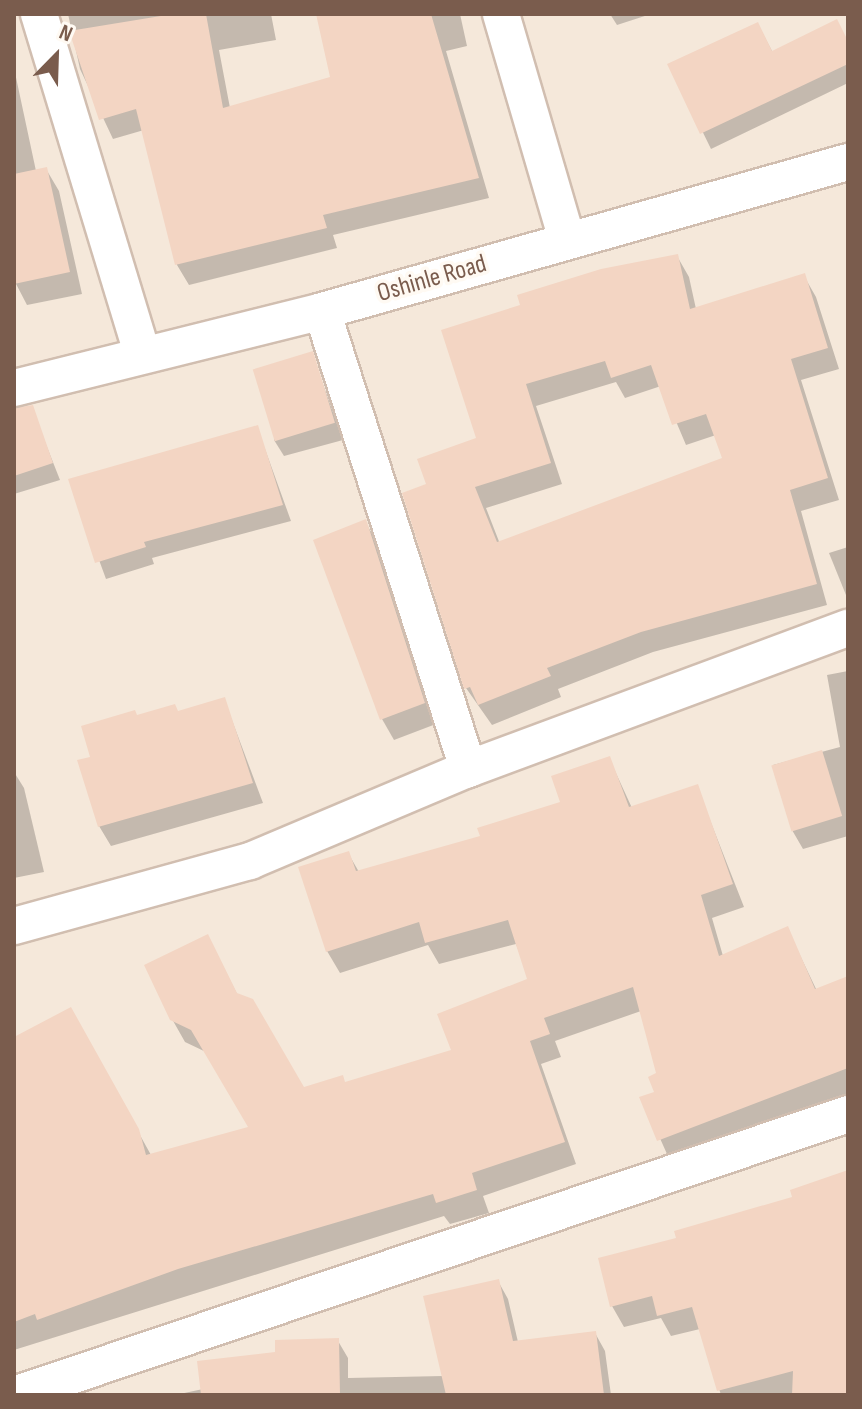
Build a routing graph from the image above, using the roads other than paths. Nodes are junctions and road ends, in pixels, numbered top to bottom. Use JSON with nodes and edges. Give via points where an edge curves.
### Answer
{"nodes":[{"id":1,"x":39,"y":14,"type":"edge"},
{"id":2,"x":501,"y":14,"type":"edge"},
{"id":3,"x":848,"y":162,"type":"edge"},
{"id":4,"x":567,"y":240,"type":"junction"},
{"id":5,"x":322,"y":311,"type":"junction"},
{"id":6,"x":142,"y":354,"type":"junction"},
{"id":7,"x":14,"y":388,"type":"edge"},
{"id":8,"x":848,"y":628,"type":"edge"},
{"id":9,"x":468,"y":769,"type":"junction"},
{"id":10,"x":14,"y":926,"type":"edge"},
{"id":11,"x":848,"y":1114,"type":"edge"},
{"id":12,"x":14,"y":1395,"type":"edge"}],
"edges":[{"from":1,"to":6,"type":"street"},
{"from":2,"to":4,"type":"street"},
{"from":3,"to":4,"type":"street","name":"Oshinle Road"},
{"from":4,"to":5,"type":"street","name":"Oshinle Road"},
{"from":5,"to":6,"type":"street","name":"Oshinle Road"},
{"from":5,"to":9,"type":"street"},
{"from":6,"to":7,"type":"street","name":"Oshinle Road"},
{"from":8,"to":9,"type":"street"},
{"from":9,"to":10,"type":"street","via":[[250,861]]},
{"from":11,"to":12,"type":"street"}]}
